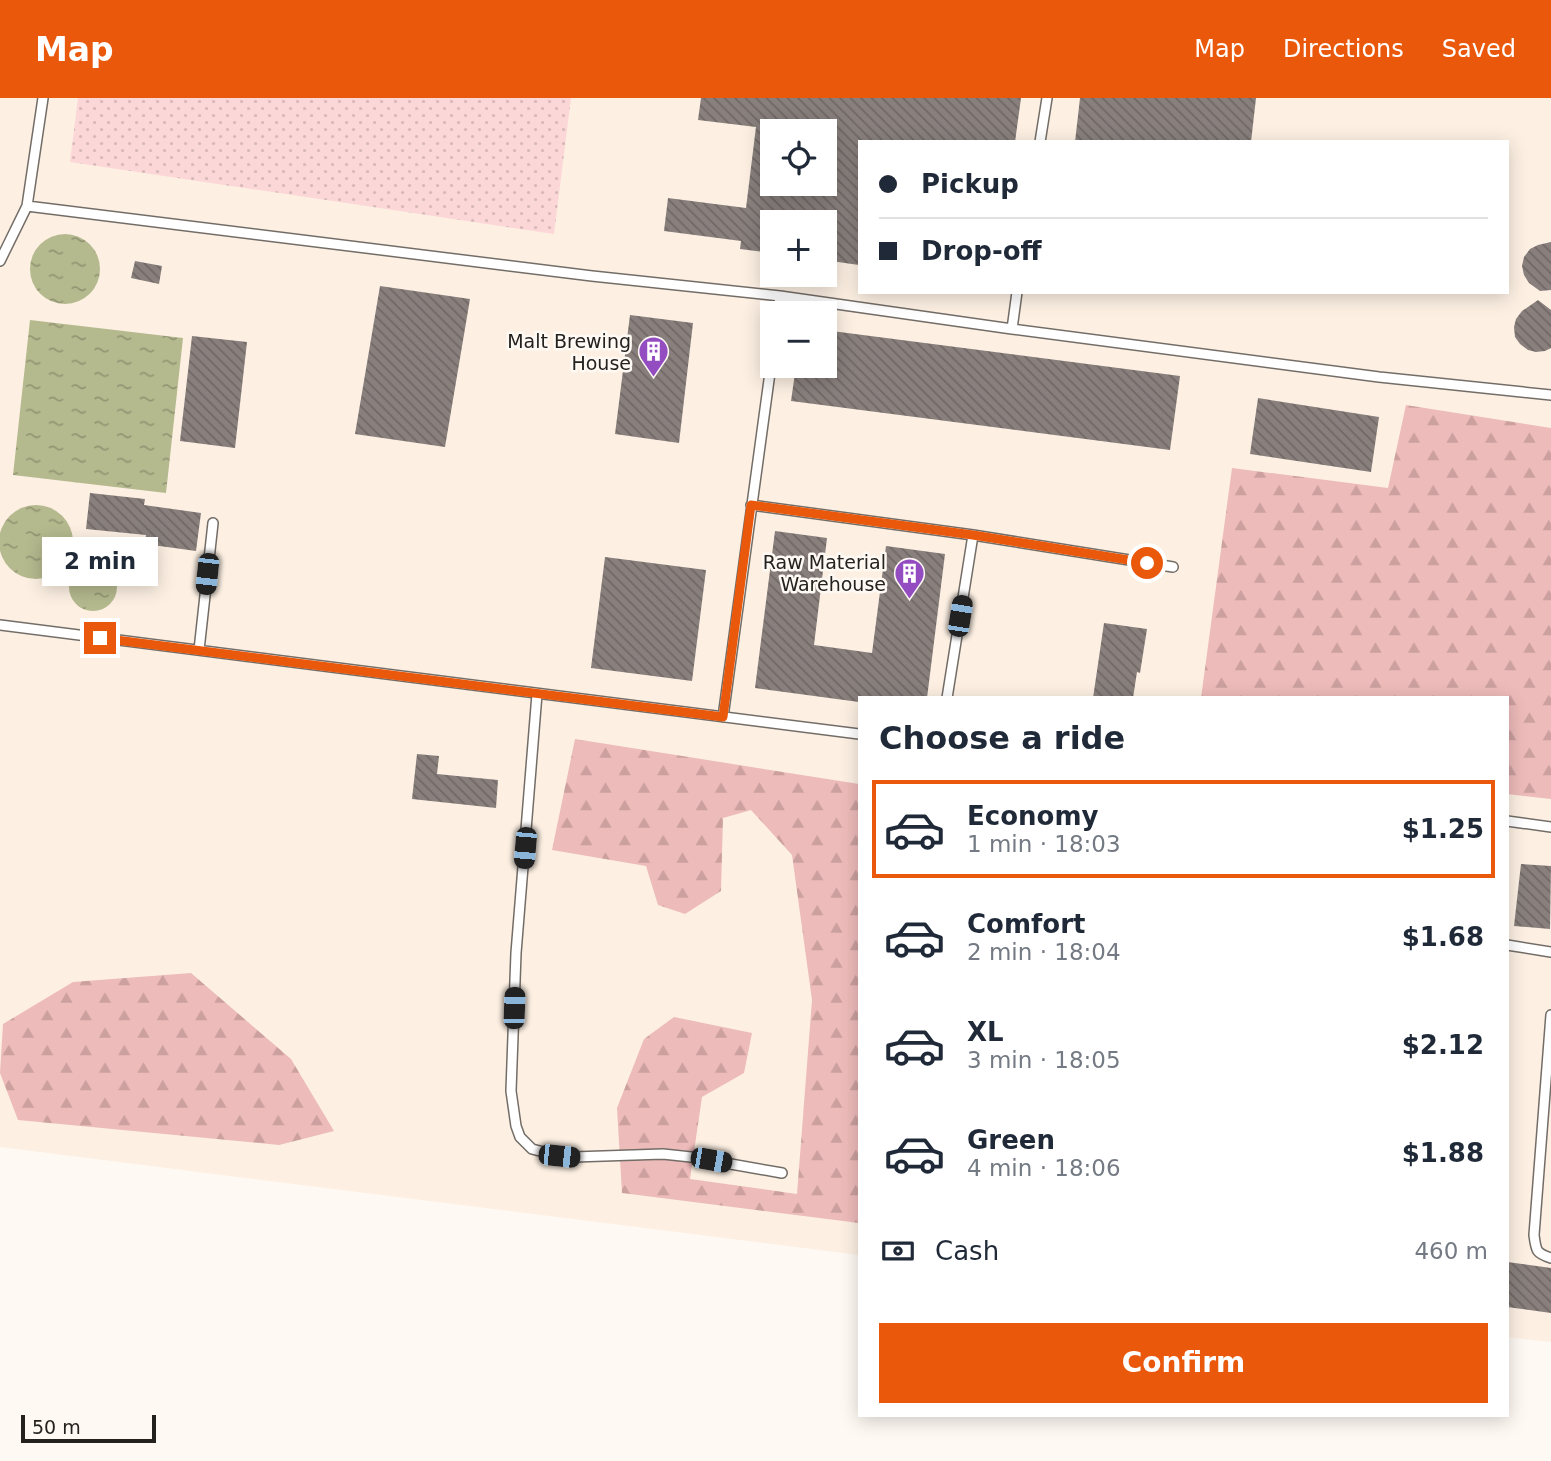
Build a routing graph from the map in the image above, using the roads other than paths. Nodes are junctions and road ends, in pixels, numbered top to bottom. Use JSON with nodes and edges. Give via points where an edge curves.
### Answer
{"nodes":[{"id":1,"x":43,"y":98,"type":"edge"},
{"id":2,"x":1047,"y":98,"type":"edge"},
{"id":3,"x":1040,"y":140,"type":"edge"},
{"id":4,"x":27,"y":206,"type":"junction"},
{"id":5,"x":0,"y":261,"type":"edge"},
{"id":6,"x":1017,"y":294,"type":"edge"},
{"id":7,"x":780,"y":296,"type":"junction"},
{"id":8,"x":779,"y":301,"type":"edge"},
{"id":9,"x":1012,"y":329,"type":"junction"},
{"id":10,"x":769,"y":378,"type":"edge"},
{"id":11,"x":1551,"y":395,"type":"edge"},
{"id":12,"x":751,"y":505,"type":"junction"},
{"id":13,"x":213,"y":523,"type":"dead end"},
{"id":14,"x":973,"y":535,"type":"junction"},
{"id":15,"x":1172,"y":567,"type":"dead end"},
{"id":16,"x":0,"y":625,"type":"edge"},
{"id":17,"x":199,"y":650,"type":"junction"},
{"id":18,"x":537,"y":694,"type":"junction"},
{"id":19,"x":947,"y":696,"type":"edge"},
{"id":20,"x":723,"y":717,"type":"junction"},
{"id":21,"x":858,"y":734,"type":"edge"},
{"id":22,"x":1509,"y":821,"type":"edge"},
{"id":23,"x":1551,"y":827,"type":"edge"},
{"id":24,"x":1509,"y":945,"type":"edge"},
{"id":25,"x":1551,"y":952,"type":"edge"},
{"id":26,"x":1551,"y":1015,"type":"edge"},
{"id":27,"x":782,"y":1173,"type":"dead end"},
{"id":28,"x":1551,"y":1258,"type":"edge"}],
"edges":[{"from":1,"to":4,"type":"lane"},
{"from":2,"to":3,"type":"lane"},
{"from":4,"to":5,"type":"lane"},
{"from":4,"to":7,"type":"lane"},
{"from":6,"to":9,"type":"lane"},
{"from":7,"to":8,"type":"lane"},
{"from":7,"to":9,"type":"lane"},
{"from":9,"to":11,"type":"lane"},
{"from":10,"to":12,"type":"lane"},
{"from":12,"to":14,"type":"lane"},
{"from":12,"to":20,"type":"lane"},
{"from":13,"to":17,"type":"lane"},
{"from":14,"to":15,"type":"lane"},
{"from":14,"to":19,"type":"lane"},
{"from":16,"to":17,"type":"lane"},
{"from":17,"to":18,"type":"lane"},
{"from":18,"to":20,"type":"lane"},
{"from":18,"to":27,"type":"lane","via":[[516,953],[511,1091],[520,1137],[532,1149],[559,1156],[663,1154]]},
{"from":20,"to":21,"type":"lane"},
{"from":22,"to":23,"type":"lane"},
{"from":24,"to":25,"type":"lane"},
{"from":26,"to":28,"type":"lane","via":[[1534,1235],[1539,1254]]}]}
